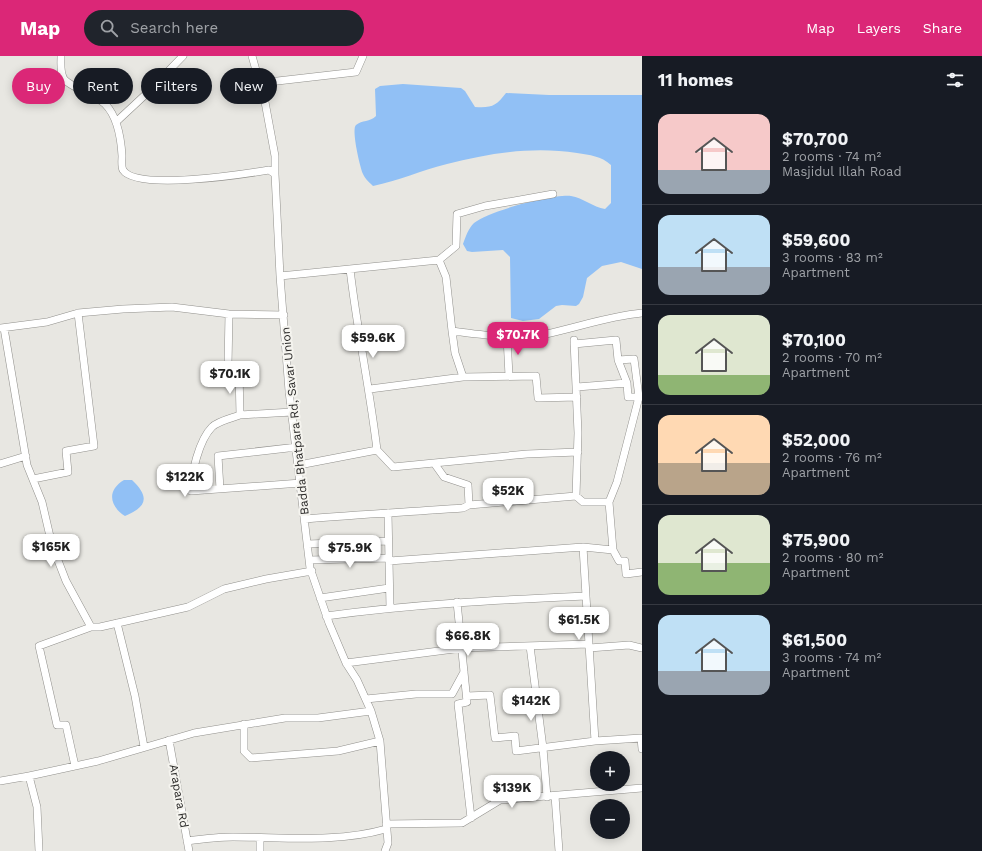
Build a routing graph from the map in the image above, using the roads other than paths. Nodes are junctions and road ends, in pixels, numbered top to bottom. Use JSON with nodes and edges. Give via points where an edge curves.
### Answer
{"nodes":[{"id":1,"x":61,"y":56,"type":"edge"},
{"id":2,"x":183,"y":56,"type":"edge"},
{"id":3,"x":252,"y":56,"type":"edge"},
{"id":4,"x":363,"y":56,"type":"edge"},
{"id":5,"x":256,"y":68,"type":"edge"},
{"id":6,"x":277,"y":81,"type":"edge"},
{"id":7,"x":264,"y":104,"type":"edge"},
{"id":8,"x":116,"y":122,"type":"junction"},
{"id":9,"x":275,"y":174,"type":"junction"},
{"id":10,"x":553,"y":194,"type":"dead end"},
{"id":11,"x":439,"y":260,"type":"junction"},
{"id":12,"x":350,"y":270,"type":"junction"},
{"id":13,"x":280,"y":276,"type":"junction"},
{"id":14,"x":78,"y":313,"type":"junction"},
{"id":15,"x":642,"y":313,"type":"edge"},
{"id":16,"x":229,"y":314,"type":"junction"},
{"id":17,"x":284,"y":315,"type":"junction"},
{"id":18,"x":2,"y":328,"type":"edge"},
{"id":19,"x":452,"y":331,"type":"junction"},
{"id":20,"x":507,"y":337,"type":"junction"},
{"id":21,"x":618,"y":360,"type":"junction"},
{"id":22,"x":509,"y":376,"type":"junction"},
{"id":23,"x":463,"y":377,"type":"junction"},
{"id":24,"x":628,"y":383,"type":"junction"},
{"id":25,"x":577,"y":387,"type":"junction"},
{"id":26,"x":370,"y":389,"type":"junction"},
{"id":27,"x":577,"y":396,"type":"junction"},
{"id":28,"x":640,"y":397,"type":"edge"},
{"id":29,"x":292,"y":412,"type":"junction"},
{"id":30,"x":240,"y":415,"type":"junction"},
{"id":31,"x":297,"y":447,"type":"junction"},
{"id":32,"x":377,"y":450,"type":"junction"},
{"id":33,"x":578,"y":452,"type":"junction"},
{"id":34,"x":26,"y":456,"type":"junction"},
{"id":35,"x":434,"y":463,"type":"junction"},
{"id":36,"x":0,"y":464,"type":"edge"},
{"id":37,"x":299,"y":465,"type":"junction"},
{"id":38,"x":33,"y":479,"type":"junction"},
{"id":39,"x":301,"y":482,"type":"junction"},
{"id":40,"x":220,"y":489,"type":"junction"},
{"id":41,"x":576,"y":496,"type":"junction"},
{"id":42,"x":609,"y":502,"type":"junction"},
{"id":43,"x":469,"y":505,"type":"junction"},
{"id":44,"x":388,"y":513,"type":"junction"},
{"id":45,"x":305,"y":519,"type":"junction"},
{"id":46,"x":388,"y":541,"type":"junction"},
{"id":47,"x":308,"y":544,"type":"junction"},
{"id":48,"x":583,"y":547,"type":"junction"},
{"id":49,"x":613,"y":550,"type":"junction"},
{"id":50,"x":310,"y":560,"type":"junction"},
{"id":51,"x":389,"y":560,"type":"junction"},
{"id":52,"x":312,"y":571,"type":"junction"},
{"id":53,"x":642,"y":572,"type":"edge"},
{"id":54,"x":389,"y":588,"type":"junction"},
{"id":55,"x":586,"y":596,"type":"junction"},
{"id":56,"x":320,"y":598,"type":"junction"},
{"id":57,"x":457,"y":602,"type":"junction"},
{"id":58,"x":390,"y":608,"type":"junction"},
{"id":59,"x":326,"y":616,"type":"junction"},
{"id":60,"x":117,"y":623,"type":"junction"},
{"id":61,"x":91,"y":627,"type":"junction"},
{"id":62,"x":530,"y":646,"type":"junction"},
{"id":63,"x":589,"y":646,"type":"junction"},
{"id":64,"x":462,"y":648,"type":"junction"},
{"id":65,"x":642,"y":648,"type":"edge"},
{"id":66,"x":346,"y":663,"type":"junction"},
{"id":67,"x":465,"y":672,"type":"junction"},
{"id":68,"x":467,"y":696,"type":"junction"},
{"id":69,"x":366,"y":699,"type":"junction"},
{"id":70,"x":371,"y":711,"type":"junction"},
{"id":71,"x":244,"y":724,"type":"junction"},
{"id":72,"x":642,"y":736,"type":"edge"},
{"id":73,"x":169,"y":740,"type":"junction"},
{"id":74,"x":380,"y":741,"type":"junction"},
{"id":75,"x":594,"y":742,"type":"junction"},
{"id":76,"x":144,"y":747,"type":"junction"},
{"id":77,"x":543,"y":748,"type":"junction"},
{"id":78,"x":642,"y":749,"type":"edge"},
{"id":79,"x":75,"y":766,"type":"junction"},
{"id":80,"x":29,"y":776,"type":"junction"},
{"id":81,"x":0,"y":781,"type":"edge"},
{"id":82,"x":642,"y":788,"type":"edge"},
{"id":83,"x":554,"y":796,"type":"junction"},
{"id":84,"x":546,"y":797,"type":"junction"},
{"id":85,"x":471,"y":818,"type":"junction"},
{"id":86,"x":386,"y":827,"type":"junction"},
{"id":87,"x":260,"y":838,"type":"junction"},
{"id":88,"x":187,"y":841,"type":"junction"},
{"id":89,"x":39,"y":851,"type":"edge"},
{"id":90,"x":189,"y":851,"type":"edge"},
{"id":91,"x":260,"y":851,"type":"edge"},
{"id":92,"x":385,"y":851,"type":"edge"},
{"id":93,"x":559,"y":851,"type":"edge"}],
"edges":[{"from":1,"to":8,"type":"street","via":[[63,78],[66,82],[104,103],[114,114]]},
{"from":2,"to":8,"type":"street"},
{"from":3,"to":5,"type":"street","name":"Badda Bhatpara Rd, Savar Union"},
{"from":4,"to":6,"type":"street","via":[[356,72]]},
{"from":7,"to":9,"type":"street","name":"Badda Bhatpara Rd, Savar Union","via":[[275,156]]},
{"from":8,"to":9,"type":"street","via":[[122,169],[135,179],[211,179],[269,170]]},
{"from":9,"to":13,"type":"street","name":"Badda Bhatpara Rd, Savar Union"},
{"from":10,"to":11,"type":"street","via":[[485,206],[457,214],[456,246]]},
{"from":11,"to":12,"type":"street"},
{"from":11,"to":19,"type":"street","via":[[446,277]]},
{"from":12,"to":13,"type":"street"},
{"from":12,"to":26,"type":"street","via":[[360,342]]},
{"from":13,"to":17,"type":"street","name":"Badda Bhatpara Rd, Savar Union"},
{"from":14,"to":16,"type":"street","via":[[172,307]]},
{"from":14,"to":18,"type":"street","via":[[47,322]]},
{"from":14,"to":38,"type":"street","via":[[94,446],[66,451],[68,472]]},
{"from":15,"to":20,"type":"street","via":[[545,334]]},
{"from":16,"to":17,"type":"street"},
{"from":16,"to":30,"type":"street","via":[[228,366],[239,371]]},
{"from":17,"to":29,"type":"street","name":"Badda Bhatpara Rd, Savar Union"},
{"from":18,"to":34,"type":"street"},
{"from":19,"to":20,"type":"street"},
{"from":19,"to":23,"type":"street","via":[[455,353]]},
{"from":20,"to":22,"type":"street"},
{"from":21,"to":24,"type":"street"},
{"from":21,"to":25,"type":"street","via":[[616,340],[574,342]]},
{"from":21,"to":28,"type":"street","via":[[634,360]]},
{"from":22,"to":23,"type":"street"},
{"from":22,"to":27,"type":"street","via":[[536,376],[538,398]]},
{"from":23,"to":26,"type":"street"},
{"from":24,"to":25,"type":"street"},
{"from":24,"to":28,"type":"street","via":[[628,398]]},
{"from":25,"to":27,"type":"street"},
{"from":26,"to":32,"type":"street"},
{"from":27,"to":33,"type":"street"},
{"from":28,"to":42,"type":"street","via":[[617,482]]},
{"from":29,"to":30,"type":"street"},
{"from":29,"to":31,"type":"street","name":"Badda Bhatpara Rd, Savar Union"},
{"from":30,"to":40,"type":"street","via":[[212,426],[202,442],[191,480],[191,491]]},
{"from":31,"to":37,"type":"street","name":"Badda Bhatpara Rd, Savar Union"},
{"from":31,"to":40,"type":"street","via":[[218,456]]},
{"from":32,"to":35,"type":"street","via":[[393,467]]},
{"from":32,"to":37,"type":"street"},
{"from":33,"to":35,"type":"street"},
{"from":33,"to":41,"type":"street"},
{"from":34,"to":36,"type":"street"},
{"from":34,"to":38,"type":"street"},
{"from":35,"to":43,"type":"street","via":[[444,477],[468,485]]},
{"from":37,"to":39,"type":"street","name":"Badda Bhatpara Rd, Savar Union"},
{"from":38,"to":61,"type":"street","via":[[42,502],[52,545],[66,581]]},
{"from":39,"to":40,"type":"street"},
{"from":39,"to":45,"type":"street","name":"Badda Bhatpara Rd, Savar Union"},
{"from":41,"to":42,"type":"street","via":[[583,502]]},
{"from":41,"to":43,"type":"street"},
{"from":42,"to":49,"type":"street"},
{"from":43,"to":44,"type":"street","via":[[463,508]]},
{"from":44,"to":45,"type":"street"},
{"from":44,"to":46,"type":"street"},
{"from":45,"to":47,"type":"street","name":"Badda Bhatpara Rd, Savar Union"},
{"from":46,"to":47,"type":"street"},
{"from":46,"to":51,"type":"street"},
{"from":47,"to":50,"type":"street","name":"Badda Bhatpara Rd, Savar Union"},
{"from":48,"to":49,"type":"street"},
{"from":48,"to":51,"type":"street"},
{"from":48,"to":55,"type":"street"},
{"from":49,"to":53,"type":"street","via":[[619,561],[624,561],[626,574]]},
{"from":50,"to":51,"type":"street"},
{"from":50,"to":52,"type":"street","name":"Badda Bhatpara Rd, Savar Union"},
{"from":51,"to":54,"type":"street"},
{"from":52,"to":56,"type":"street","name":"Badda Bhatpara Rd, Savar Union"},
{"from":52,"to":60,"type":"street","via":[[224,589],[188,607]]},
{"from":54,"to":56,"type":"street"},
{"from":54,"to":58,"type":"street"},
{"from":55,"to":57,"type":"street"},
{"from":55,"to":63,"type":"street"},
{"from":56,"to":59,"type":"street","name":"Badda Bhatpara Rd, Savar Union"},
{"from":57,"to":58,"type":"street"},
{"from":57,"to":64,"type":"street"},
{"from":58,"to":59,"type":"street"},
{"from":59,"to":66,"type":"street","name":"Badda Bhatpara Rd, Savar Union"},
{"from":60,"to":61,"type":"street"},
{"from":60,"to":76,"type":"street","via":[[134,689]]},
{"from":61,"to":79,"type":"street","via":[[39,646],[57,725],[66,725]]},
{"from":62,"to":63,"type":"street"},
{"from":62,"to":64,"type":"street"},
{"from":62,"to":77,"type":"street"},
{"from":63,"to":65,"type":"street","via":[[629,645]]},
{"from":63,"to":75,"type":"street"},
{"from":64,"to":66,"type":"street"},
{"from":64,"to":67,"type":"street"},
{"from":66,"to":69,"type":"street","name":"Badda Bhatpara Rd, Savar Union"},
{"from":67,"to":68,"type":"street"},
{"from":67,"to":69,"type":"street","via":[[452,694],[416,694]]},
{"from":68,"to":77,"type":"street","via":[[490,695],[495,738],[515,736],[516,751]]},
{"from":68,"to":85,"type":"street","via":[[467,702],[458,704]]},
{"from":69,"to":70,"type":"street","name":"Badda Bhatpara Rd, Savar Union"},
{"from":70,"to":71,"type":"street"},
{"from":70,"to":74,"type":"street","name":"Badda Bhatpara Rd, Savar Union"},
{"from":71,"to":73,"type":"street"},
{"from":71,"to":74,"type":"street","via":[[244,751],[251,758],[338,751]]},
{"from":72,"to":75,"type":"street"},
{"from":72,"to":78,"type":"street"},
{"from":73,"to":76,"type":"street"},
{"from":73,"to":88,"type":"street","name":"Arapara Rd"},
{"from":74,"to":86,"type":"street","name":"Badda Bhatpara Rd, Savar Union"},
{"from":75,"to":77,"type":"street"},
{"from":76,"to":79,"type":"street"},
{"from":77,"to":84,"type":"street"},
{"from":79,"to":80,"type":"street"},
{"from":80,"to":81,"type":"street"},
{"from":80,"to":89,"type":"street","via":[[37,807]]},
{"from":82,"to":83,"type":"street"},
{"from":83,"to":84,"type":"street"},
{"from":83,"to":93,"type":"street"},
{"from":84,"to":85,"type":"street","via":[[500,800]]},
{"from":85,"to":86,"type":"street","via":[[462,823]]},
{"from":86,"to":87,"type":"street","via":[[374,833],[332,837]]},
{"from":86,"to":92,"type":"street","name":"Badda Bhatpara Rd, Savar Union","via":[[388,843]]},
{"from":87,"to":88,"type":"street","via":[[233,837]]},
{"from":87,"to":91,"type":"street"},
{"from":88,"to":90,"type":"street","name":"Arapara Rd"}]}
